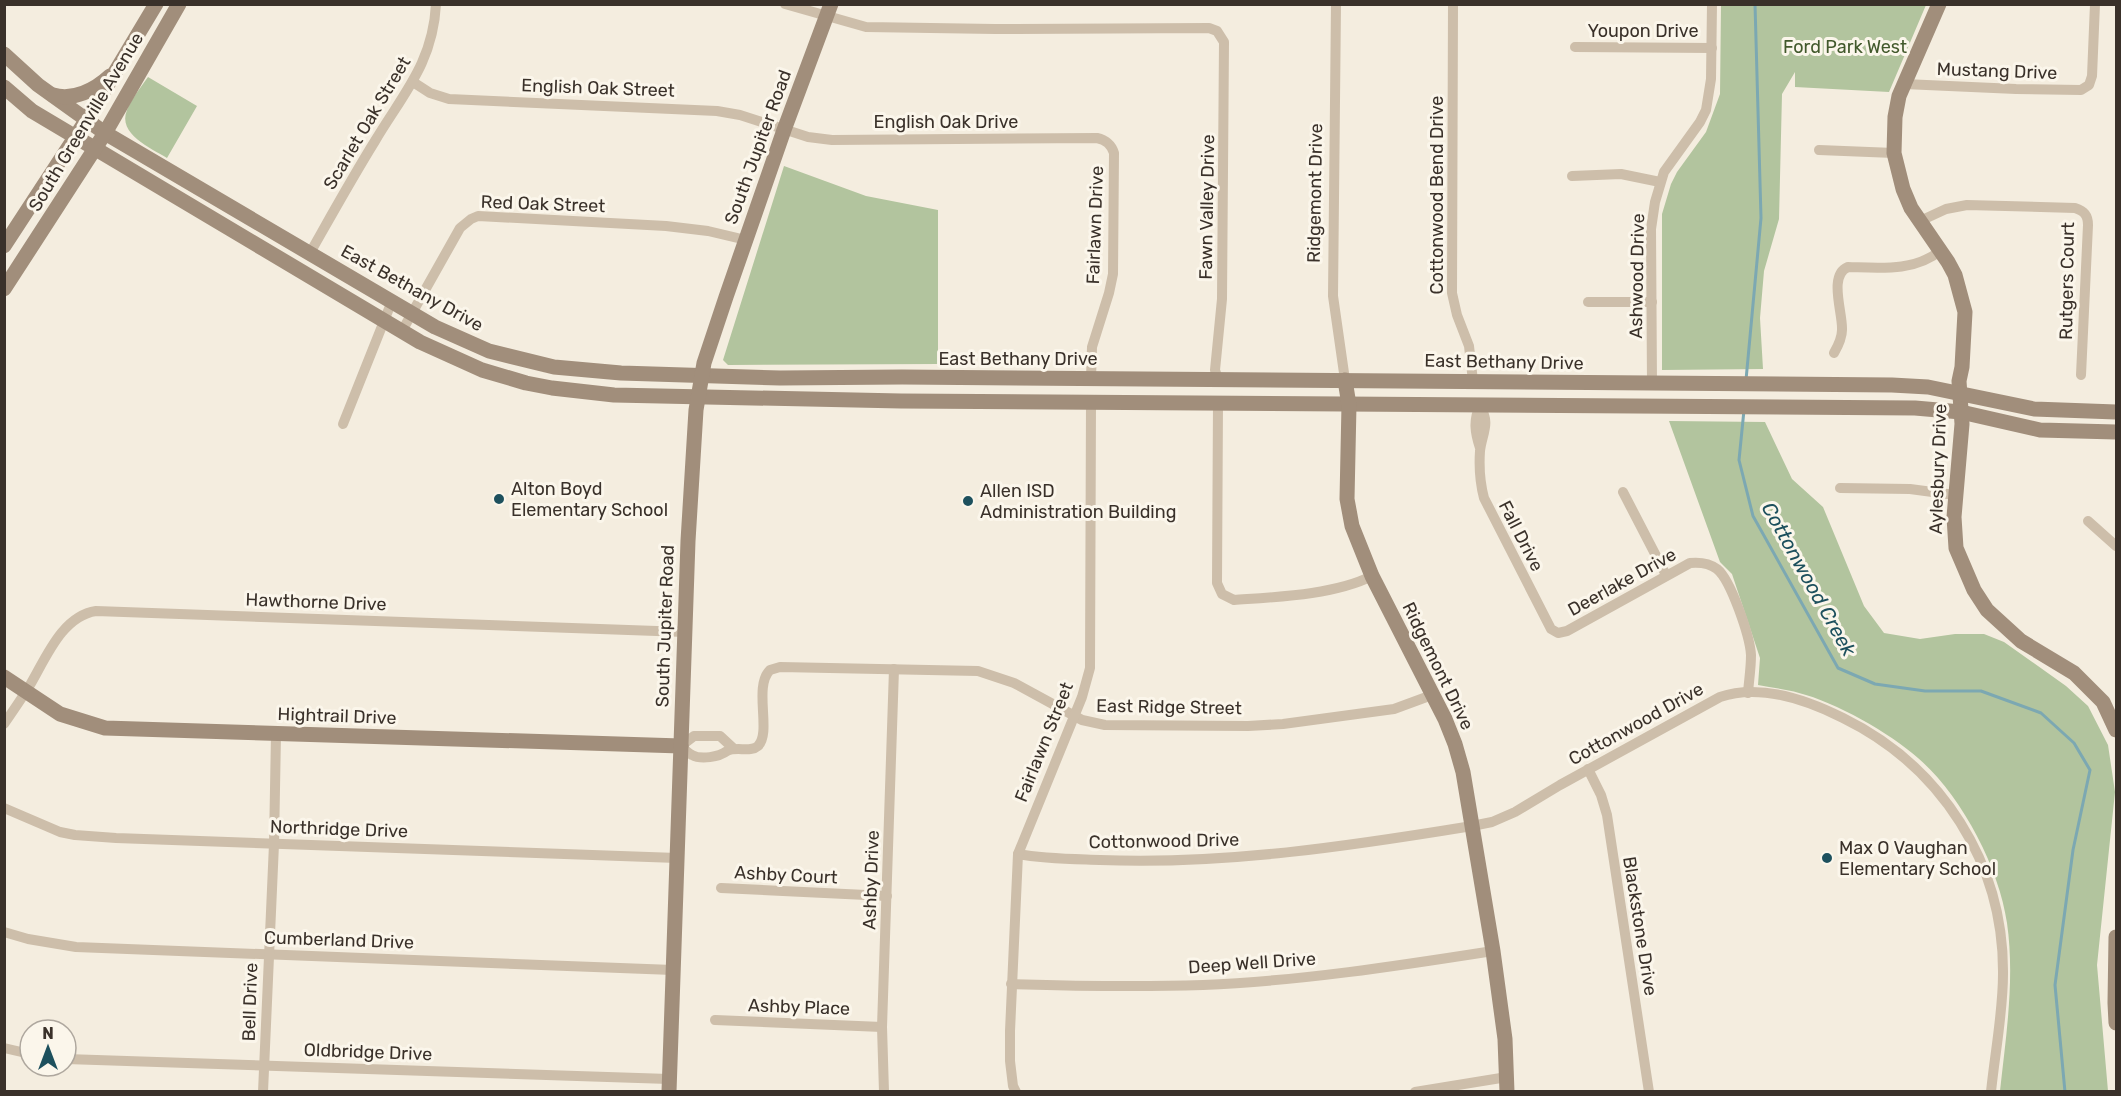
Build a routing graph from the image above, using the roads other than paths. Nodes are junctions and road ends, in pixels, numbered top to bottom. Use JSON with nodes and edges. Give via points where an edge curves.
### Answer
{"nodes":[{"id":1,"x":156,"y":4,"type":"edge"},
{"id":2,"x":179,"y":4,"type":"edge"},
{"id":3,"x":436,"y":4,"type":"edge"},
{"id":4,"x":785,"y":4,"type":"edge"},
{"id":5,"x":1336,"y":4,"type":"edge"},
{"id":6,"x":1453,"y":4,"type":"edge"},
{"id":7,"x":1712,"y":4,"type":"edge"},
{"id":8,"x":1939,"y":4,"type":"edge"},
{"id":9,"x":2095,"y":4,"type":"edge"},
{"id":10,"x":829,"y":11,"type":"edge"},
{"id":11,"x":1575,"y":47,"type":"dead end"},
{"id":12,"x":1712,"y":48,"type":"junction"},
{"id":13,"x":4,"y":54,"type":"edge"},
{"id":14,"x":120,"y":65,"type":"junction"},
{"id":15,"x":413,"y":82,"type":"junction"},
{"id":16,"x":1904,"y":84,"type":"junction"},
{"id":17,"x":4,"y":87,"type":"edge"},
{"id":18,"x":51,"y":95,"type":"junction"},
{"id":19,"x":87,"y":119,"type":"junction"},
{"id":20,"x":784,"y":130,"type":"junction"},
{"id":21,"x":105,"y":133,"type":"junction"},
{"id":22,"x":76,"y":136,"type":"junction"},
{"id":23,"x":1108,"y":143,"type":"joint"},
{"id":24,"x":95,"y":148,"type":"junction"},
{"id":25,"x":1819,"y":150,"type":"dead end"},
{"id":26,"x":1894,"y":153,"type":"junction"},
{"id":27,"x":1572,"y":176,"type":"dead end"},
{"id":28,"x":1660,"y":182,"type":"junction"},
{"id":29,"x":209,"y":193,"type":"junction"},
{"id":30,"x":199,"y":210,"type":"junction"},
{"id":31,"x":1920,"y":221,"type":"junction"},
{"id":32,"x":746,"y":240,"type":"junction"},
{"id":33,"x":4,"y":246,"type":"edge"},
{"id":34,"x":1941,"y":250,"type":"junction"},
{"id":35,"x":310,"y":253,"type":"junction"},
{"id":36,"x":299,"y":270,"type":"junction"},
{"id":37,"x":4,"y":288,"type":"edge"},
{"id":38,"x":392,"y":301,"type":"junction"},
{"id":39,"x":1588,"y":302,"type":"dead end"},
{"id":40,"x":1652,"y":302,"type":"junction"},
{"id":41,"x":411,"y":313,"type":"junction"},
{"id":42,"x":384,"y":319,"type":"junction"},
{"id":43,"x":402,"y":331,"type":"junction"},
{"id":44,"x":489,"y":351,"type":"junction"},
{"id":45,"x":1834,"y":353,"type":"dead end"},
{"id":46,"x":482,"y":370,"type":"junction"},
{"id":47,"x":2081,"y":375,"type":"dead end"},
{"id":48,"x":702,"y":376,"type":"junction"},
{"id":49,"x":902,"y":377,"type":"junction"},
{"id":50,"x":1091,"y":379,"type":"junction"},
{"id":51,"x":1218,"y":379,"type":"junction"},
{"id":52,"x":1345,"y":380,"type":"junction"},
{"id":53,"x":1473,"y":381,"type":"junction"},
{"id":54,"x":1652,"y":383,"type":"junction"},
{"id":55,"x":1960,"y":393,"type":"junction"},
{"id":56,"x":698,"y":397,"type":"junction"},
{"id":57,"x":901,"y":400,"type":"junction"},
{"id":58,"x":1091,"y":402,"type":"junction"},
{"id":59,"x":1218,"y":404,"type":"junction"},
{"id":60,"x":1349,"y":405,"type":"junction"},
{"id":61,"x":1480,"y":406,"type":"junction"},
{"id":62,"x":1961,"y":412,"type":"junction"},
{"id":63,"x":2116,"y":412,"type":"edge"},
{"id":64,"x":343,"y":424,"type":"dead end"},
{"id":65,"x":2116,"y":432,"type":"edge"},
{"id":66,"x":1840,"y":488,"type":"dead end"},
{"id":67,"x":1623,"y":492,"type":"dead end"},
{"id":68,"x":1955,"y":495,"type":"junction"},
{"id":69,"x":2088,"y":521,"type":"dead end"},
{"id":70,"x":2116,"y":546,"type":"edge"},
{"id":71,"x":1666,"y":575,"type":"junction"},
{"id":72,"x":1372,"y":576,"type":"junction"},
{"id":73,"x":685,"y":632,"type":"junction"},
{"id":74,"x":1554,"y":632,"type":"joint"},
{"id":75,"x":894,"y":669,"type":"junction"},
{"id":76,"x":770,"y":670,"type":"joint"},
{"id":77,"x":4,"y":677,"type":"edge"},
{"id":78,"x":26,"y":691,"type":"junction"},
{"id":79,"x":1748,"y":693,"type":"junction"},
{"id":80,"x":1432,"y":695,"type":"junction"},
{"id":81,"x":1073,"y":716,"type":"junction"},
{"id":82,"x":4,"y":724,"type":"edge"},
{"id":83,"x":2116,"y":730,"type":"edge"},
{"id":84,"x":276,"y":734,"type":"junction"},
{"id":85,"x":681,"y":746,"type":"junction"},
{"id":86,"x":733,"y":748,"type":"junction"},
{"id":87,"x":1588,"y":770,"type":"junction"},
{"id":88,"x":4,"y":808,"type":"edge"},
{"id":89,"x":1472,"y":826,"type":"junction"},
{"id":90,"x":274,"y":844,"type":"junction"},
{"id":91,"x":1018,"y":854,"type":"junction"},
{"id":92,"x":677,"y":858,"type":"junction"},
{"id":93,"x":720,"y":888,"type":"dead end"},
{"id":94,"x":887,"y":896,"type":"junction"},
{"id":95,"x":4,"y":932,"type":"edge"},
{"id":96,"x":2116,"y":936,"type":"edge"},
{"id":97,"x":1493,"y":951,"type":"junction"},
{"id":98,"x":268,"y":954,"type":"junction"},
{"id":99,"x":673,"y":970,"type":"junction"},
{"id":100,"x":1011,"y":984,"type":"junction"},
{"id":101,"x":715,"y":1020,"type":"dead end"},
{"id":102,"x":2116,"y":1023,"type":"edge"},
{"id":103,"x":882,"y":1027,"type":"junction"},
{"id":104,"x":78,"y":1059,"type":"edge"},
{"id":105,"x":264,"y":1065,"type":"junction"},
{"id":106,"x":1507,"y":1084,"type":"edge"},
{"id":107,"x":669,"y":1085,"type":"edge"},
{"id":108,"x":263,"y":1092,"type":"edge"},
{"id":109,"x":884,"y":1092,"type":"edge"},
{"id":110,"x":1016,"y":1092,"type":"edge"},
{"id":111,"x":1415,"y":1092,"type":"edge"},
{"id":112,"x":1649,"y":1092,"type":"edge"},
{"id":113,"x":1991,"y":1092,"type":"edge"}],
"edges":[{"from":1,"to":14,"type":"main road","name":"South Greenville Avenue"},
{"from":2,"to":21,"type":"main road","name":"South Greenville Avenue"},
{"from":3,"to":15,"type":"street","name":"Scarlet Oak Street","via":[[429,48]]},
{"from":4,"to":10,"type":"street"},
{"from":5,"to":52,"type":"street","name":"Ridgemont Drive","via":[[1334,296]]},
{"from":6,"to":53,"type":"street","name":"Cottonwood Bend Drive","via":[[1452,294],[1469,346]]},
{"from":7,"to":12,"type":"street","name":"Ashwood Drive"},
{"from":8,"to":16,"type":"main road","name":"Aylesbury Drive"},
{"from":9,"to":16,"type":"street","name":"Mustang Drive","via":[[2092,76],[2081,90]]},
{"from":10,"to":20,"type":"main road","name":"South Jupiter Road"},
{"from":10,"to":51,"type":"street","name":"Fawn Valley Drive","via":[[854,25],[884,28],[1209,28],[1221,34],[1224,214],[1215,360]]},
{"from":11,"to":12,"type":"street","name":"Youpon Drive"},
{"from":12,"to":28,"type":"street","name":"Ashwood Drive","via":[[1706,110]]},
{"from":13,"to":18,"type":"main road","name":"East Bethany Drive"},
{"from":14,"to":18,"type":"main road","via":[[105,81],[80,94],[68,98]]},
{"from":14,"to":19,"type":"main road","name":"South Greenville Avenue"},
{"from":15,"to":20,"type":"street","name":"English Oak Street","via":[[449,99],[696,109],[740,115]]},
{"from":15,"to":35,"type":"street","name":"Scarlet Oak Street"},
{"from":16,"to":26,"type":"main road","name":"Aylesbury Drive","via":[[1895,117]]},
{"from":17,"to":22,"type":"main road","via":[[32,111]]},
{"from":18,"to":19,"type":"main road","name":"East Bethany Drive"},
{"from":19,"to":21,"type":"main road","name":"East Bethany Drive"},
{"from":19,"to":22,"type":"main road","name":"South Greenville Avenue"},
{"from":20,"to":23,"type":"street","name":"English Oak Drive","via":[[832,140],[1097,138]]},
{"from":20,"to":32,"type":"main road","name":"South Jupiter Road"},
{"from":21,"to":24,"type":"main road","name":"South Greenville Avenue"},
{"from":21,"to":29,"type":"main road","name":"East Bethany Drive"},
{"from":22,"to":24,"type":"main road"},
{"from":22,"to":33,"type":"main road","name":"South Greenville Avenue"},
{"from":23,"to":50,"type":"street","name":"Fairlawn Drive","via":[[1114,153],[1113,274],[1092,347]]},
{"from":24,"to":30,"type":"main road"},
{"from":24,"to":37,"type":"main road","name":"South Greenville Avenue"},
{"from":25,"to":26,"type":"street"},
{"from":26,"to":31,"type":"main road","name":"Aylesbury Drive","via":[[1903,189]]},
{"from":27,"to":28,"type":"street","via":[[1621,174]]},
{"from":28,"to":40,"type":"street","name":"Ashwood Drive","via":[[1651,229]]},
{"from":29,"to":30,"type":"main road"},
{"from":29,"to":35,"type":"main road","name":"East Bethany Drive"},
{"from":30,"to":36,"type":"main road"},
{"from":31,"to":34,"type":"main road","name":"Aylesbury Drive"},
{"from":31,"to":47,"type":"street","name":"Rutgers Court","via":[[1966,205],[2082,211],[2088,225]]},
{"from":32,"to":41,"type":"street","name":"Red Oak Street","via":[[677,227],[478,216],[460,228]]},
{"from":32,"to":48,"type":"main road","name":"South Jupiter Road"},
{"from":34,"to":45,"type":"street","via":[[1933,257],[1894,268],[1844,269],[1838,277],[1842,332]]},
{"from":34,"to":55,"type":"main road","name":"Aylesbury Drive","via":[[1955,275],[1965,312]]},
{"from":35,"to":36,"type":"main road"},
{"from":35,"to":38,"type":"main road","name":"East Bethany Drive"},
{"from":36,"to":42,"type":"main road"},
{"from":38,"to":41,"type":"main road","name":"East Bethany Drive"},
{"from":38,"to":42,"type":"street"},
{"from":39,"to":40,"type":"street"},
{"from":40,"to":54,"type":"street","name":"Ashwood Drive"},
{"from":41,"to":43,"type":"street","name":"Red Oak Street"},
{"from":41,"to":44,"type":"main road","name":"East Bethany Drive"},
{"from":42,"to":43,"type":"main road"},
{"from":42,"to":64,"type":"street"},
{"from":43,"to":46,"type":"main road"},
{"from":44,"to":46,"type":"main road"},
{"from":44,"to":48,"type":"main road","name":"East Bethany Drive","via":[[554,367]]},
{"from":46,"to":56,"type":"main road","via":[[561,389]]},
{"from":48,"to":49,"type":"main road","name":"East Bethany Drive"},
{"from":48,"to":56,"type":"main road","name":"South Jupiter Road"},
{"from":49,"to":50,"type":"main road","name":"East Bethany Drive"},
{"from":49,"to":57,"type":"main road"},
{"from":50,"to":51,"type":"main road","name":"East Bethany Drive"},
{"from":50,"to":58,"type":"main road"},
{"from":51,"to":52,"type":"main road","name":"East Bethany Drive"},
{"from":51,"to":59,"type":"main road"},
{"from":52,"to":53,"type":"main road","name":"East Bethany Drive"},
{"from":52,"to":60,"type":"main road","name":"Ridgemont Drive"},
{"from":53,"to":54,"type":"main road","name":"East Bethany Drive"},
{"from":53,"to":61,"type":"main road"},
{"from":54,"to":55,"type":"main road","name":"East Bethany Drive","via":[[1892,385]]},
{"from":55,"to":62,"type":"main road","name":"Aylesbury Drive"},
{"from":55,"to":63,"type":"main road","name":"East Bethany Drive","via":[[2016,407]]},
{"from":56,"to":57,"type":"main road"},
{"from":56,"to":73,"type":"main road","name":"South Jupiter Road"},
{"from":57,"to":58,"type":"main road"},
{"from":58,"to":59,"type":"main road"},
{"from":58,"to":81,"type":"street","name":"Fairlawn Street","via":[[1090,668]]},
{"from":59,"to":60,"type":"main road"},
{"from":59,"to":72,"type":"street","via":[[1217,583],[1222,594],[1234,600],[1323,591]]},
{"from":60,"to":61,"type":"main road"},
{"from":60,"to":72,"type":"main road","name":"Ridgemont Drive","via":[[1348,510]]},
{"from":61,"to":62,"type":"main road","via":[[1915,408]]},
{"from":61,"to":74,"type":"street","name":"Fall Drive","via":[[1485,414],[1480,448],[1484,498]]},
{"from":62,"to":65,"type":"main road","via":[[2040,430]]},
{"from":62,"to":68,"type":"main road","name":"Aylesbury Drive"},
{"from":66,"to":68,"type":"street","via":[[1910,489]]},
{"from":67,"to":71,"type":"street"},
{"from":68,"to":83,"type":"main road","name":"Aylesbury Drive","via":[[1956,548],[1987,610],[2021,641],[2074,673],[2103,702]]},
{"from":69,"to":70,"type":"street"},
{"from":71,"to":74,"type":"street","name":"Deerlake Drive","via":[[1567,631]]},
{"from":71,"to":79,"type":"street","name":"Deerlake Drive","via":[[1701,562],[1723,574],[1748,636]]},
{"from":72,"to":80,"type":"main road","name":"Ridgemont Drive"},
{"from":73,"to":78,"type":"street","name":"Hawthorne Drive","via":[[96,611],[85,613],[69,625]]},
{"from":73,"to":85,"type":"main road","name":"South Jupiter Road"},
{"from":75,"to":76,"type":"street","name":"East Ridge Street"},
{"from":75,"to":81,"type":"street","name":"East Ridge Street","via":[[978,671],[994,675]]},
{"from":75,"to":94,"type":"street","name":"Ashby Drive"},
{"from":76,"to":86,"type":"street","name":"Hightrail Drive","via":[[763,680],[762,740],[754,748]]},
{"from":77,"to":78,"type":"main road","name":"Hightrail Drive"},
{"from":78,"to":82,"type":"street","name":"Hawthorne Drive"},
{"from":78,"to":84,"type":"main road","name":"Hightrail Drive","via":[[60,714],[105,728]]},
{"from":79,"to":87,"type":"street","name":"Cottonwood Drive","via":[[1715,699]]},
{"from":79,"to":113,"type":"street","name":"Cottonwood Drive","via":[[1802,701],[1875,735],[1928,780],[1965,830],[1985,872],[2001,939],[2002,993]]},
{"from":80,"to":81,"type":"street","name":"East Ridge Street","via":[[1394,709],[1267,725],[1105,724]]},
{"from":80,"to":89,"type":"main road","name":"Ridgemont Drive","via":[[1455,744]]},
{"from":81,"to":91,"type":"street","name":"Fairlawn Street"},
{"from":84,"to":85,"type":"main road","name":"Hightrail Drive"},
{"from":84,"to":90,"type":"street","name":"Bell Drive"},
{"from":85,"to":86,"type":"street","name":"Hightrail Drive","via":[[693,756],[719,756]]},
{"from":85,"to":86,"type":"street","name":"Hightrail Drive","via":[[694,736],[720,736]]},
{"from":85,"to":92,"type":"main road","name":"South Jupiter Road"},
{"from":87,"to":89,"type":"street","name":"Cottonwood Drive","via":[[1515,812]]},
{"from":87,"to":112,"type":"street","name":"Blackstone Drive","via":[[1602,795],[1606,815]]},
{"from":88,"to":90,"type":"street","name":"Northridge Drive","via":[[75,835]]},
{"from":89,"to":91,"type":"street","name":"Cottonwood Drive","via":[[1344,846],[1228,857],[1119,861]]},
{"from":89,"to":97,"type":"main road","name":"Ridgemont Drive"},
{"from":90,"to":92,"type":"street","name":"Northridge Drive"},
{"from":90,"to":98,"type":"street","name":"Bell Drive"},
{"from":91,"to":100,"type":"street","name":"Fairlawn Street"},
{"from":92,"to":99,"type":"main road","name":"South Jupiter Road"},
{"from":93,"to":94,"type":"street","name":"Ashby Court"},
{"from":94,"to":103,"type":"street","name":"Ashby Drive"},
{"from":95,"to":98,"type":"street","name":"Cumberland Drive","via":[[76,947]]},
{"from":96,"to":102,"type":"main road"},
{"from":97,"to":100,"type":"street","name":"Deep Well Drive","via":[[1346,972],[1205,985]]},
{"from":97,"to":106,"type":"main road","name":"Ridgemont Drive"},
{"from":98,"to":99,"type":"street","name":"Cumberland Drive"},
{"from":98,"to":105,"type":"street","name":"Bell Drive"},
{"from":99,"to":107,"type":"main road","name":"South Jupiter Road"},
{"from":100,"to":110,"type":"street","name":"Fairlawn Street","via":[[1010,1061]]},
{"from":101,"to":103,"type":"street","name":"Ashby Place"},
{"from":103,"to":109,"type":"street","name":"Ashby Drive"},
{"from":104,"to":105,"type":"street","name":"Oldbridge Drive"},
{"from":105,"to":107,"type":"street","name":"Oldbridge Drive"},
{"from":105,"to":108,"type":"street","name":"Bell Drive"},
{"from":106,"to":111,"type":"street"}]}
